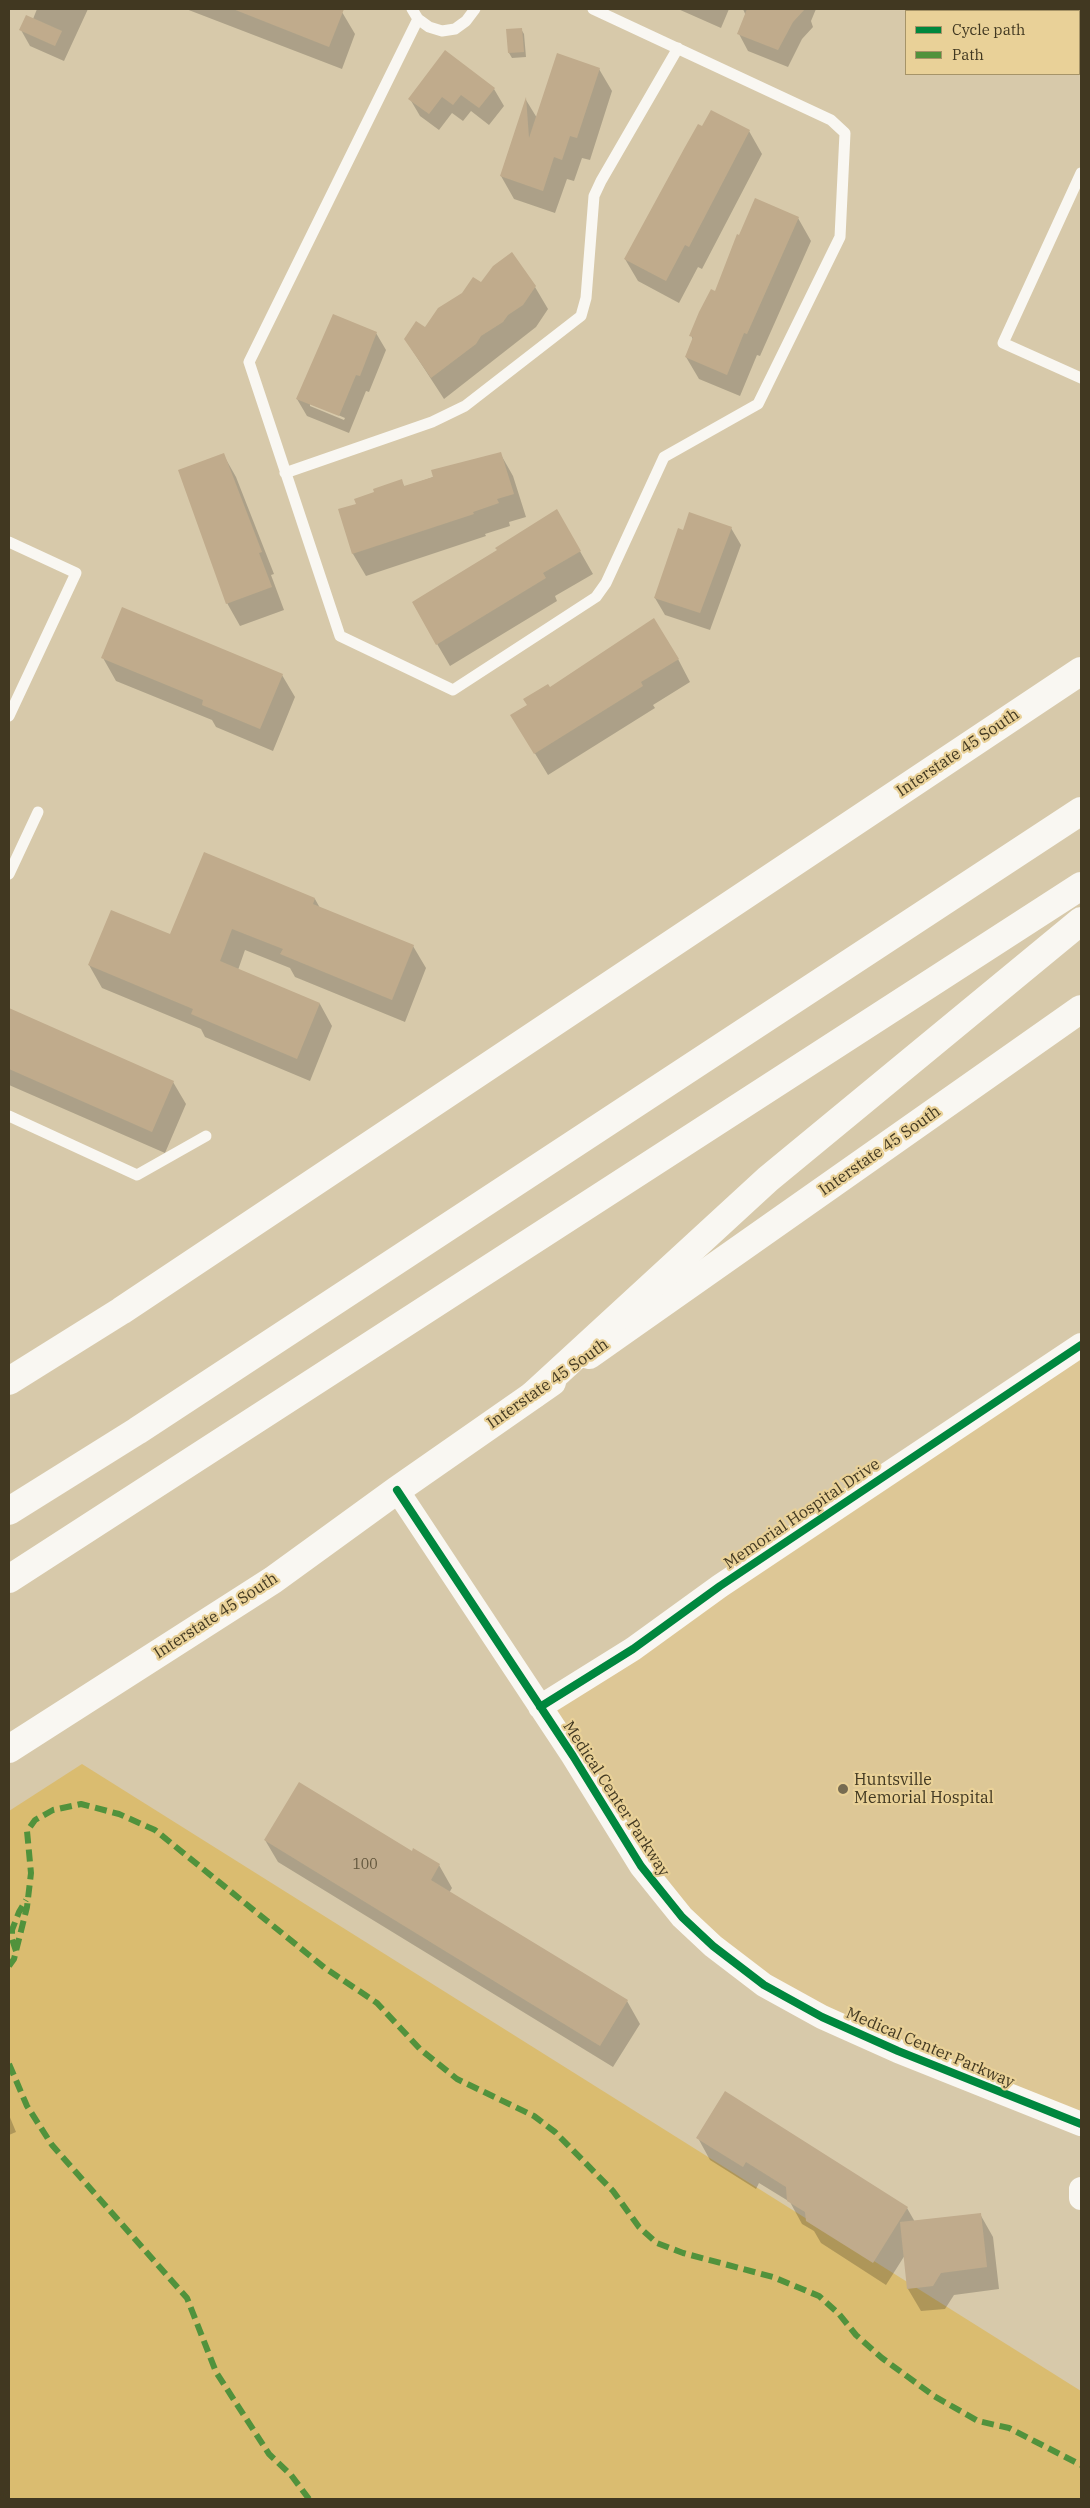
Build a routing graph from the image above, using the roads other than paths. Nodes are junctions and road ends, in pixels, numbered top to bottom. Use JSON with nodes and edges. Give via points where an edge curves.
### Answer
{"nodes":[{"id":1,"x":412,"y":9,"type":"edge"},
{"id":2,"x":475,"y":9,"type":"edge"},
{"id":3,"x":593,"y":9,"type":"edge"},
{"id":4,"x":418,"y":19,"type":"junction"},
{"id":5,"x":678,"y":48,"type":"junction"},
{"id":6,"x":1081,"y":173,"type":"edge"},
{"id":7,"x":1081,"y":378,"type":"edge"},
{"id":8,"x":286,"y":473,"type":"junction"},
{"id":9,"x":9,"y":542,"type":"edge"},
{"id":10,"x":1081,"y":671,"type":"edge"},
{"id":11,"x":9,"y":716,"type":"edge"},
{"id":12,"x":1081,"y":811,"type":"edge"},
{"id":13,"x":38,"y":812,"type":"dead end"},
{"id":14,"x":9,"y":874,"type":"edge"},
{"id":15,"x":1081,"y":886,"type":"edge"},
{"id":16,"x":1081,"y":921,"type":"edge"},
{"id":17,"x":1081,"y":1009,"type":"edge"},
{"id":18,"x":9,"y":1116,"type":"edge"},
{"id":19,"x":206,"y":1136,"type":"dead end"},
{"id":20,"x":1081,"y":1345,"type":"edge"},
{"id":21,"x":9,"y":1381,"type":"edge"},
{"id":22,"x":533,"y":1395,"type":"junction"},
{"id":23,"x":397,"y":1490,"type":"junction"},
{"id":24,"x":9,"y":1511,"type":"edge"},
{"id":25,"x":9,"y":1578,"type":"edge"},
{"id":26,"x":540,"y":1707,"type":"junction"},
{"id":27,"x":9,"y":1749,"type":"edge"},
{"id":28,"x":1081,"y":2124,"type":"edge"},
{"id":29,"x":1081,"y":2190,"type":"edge"},
{"id":30,"x":1081,"y":2198,"type":"edge"}],
"edges":[{"from":1,"to":4,"type":"lane"},
{"from":2,"to":4,"type":"lane","via":[[466,21],[455,28],[435,29]]},
{"from":3,"to":5,"type":"lane"},
{"from":4,"to":8,"type":"lane","via":[[249,362]]},
{"from":5,"to":8,"type":"lane","via":[[594,196],[586,298],[580,316],[465,406],[432,422]]},
{"from":5,"to":8,"type":"lane","via":[[831,120],[845,133],[840,237],[758,404],[664,457],[606,583],[596,597],[453,690],[340,636]]},
{"from":6,"to":7,"type":"lane","via":[[1003,343]]},
{"from":9,"to":11,"type":"lane","via":[[76,573]]},
{"from":10,"to":21,"type":"main road","name":"Interstate 45 South","via":[[122,1311]]},
{"from":12,"to":24,"type":"main road"},
{"from":13,"to":14,"type":"lane"},
{"from":15,"to":25,"type":"main road"},
{"from":16,"to":22,"type":"main road","via":[[768,1179]]},
{"from":17,"to":22,"type":"main road","name":"Interstate 45 South"},
{"from":18,"to":19,"type":"lane","via":[[137,1175]]},
{"from":20,"to":26,"type":"street","name":"Memorial Hospital Drive","via":[[728,1580],[633,1649]]},
{"from":22,"to":23,"type":"main road","name":"Interstate 45 South"},
{"from":23,"to":26,"type":"street","name":"Medical Center Parkway"},
{"from":23,"to":27,"type":"main road","name":"Interstate 45 South","via":[[273,1580]]},
{"from":26,"to":28,"type":"street","name":"Medical Center Parkway","via":[[641,1866],[682,1916],[721,1953],[764,1985],[822,2017]]},
{"from":29,"to":30,"type":"street"}]}
